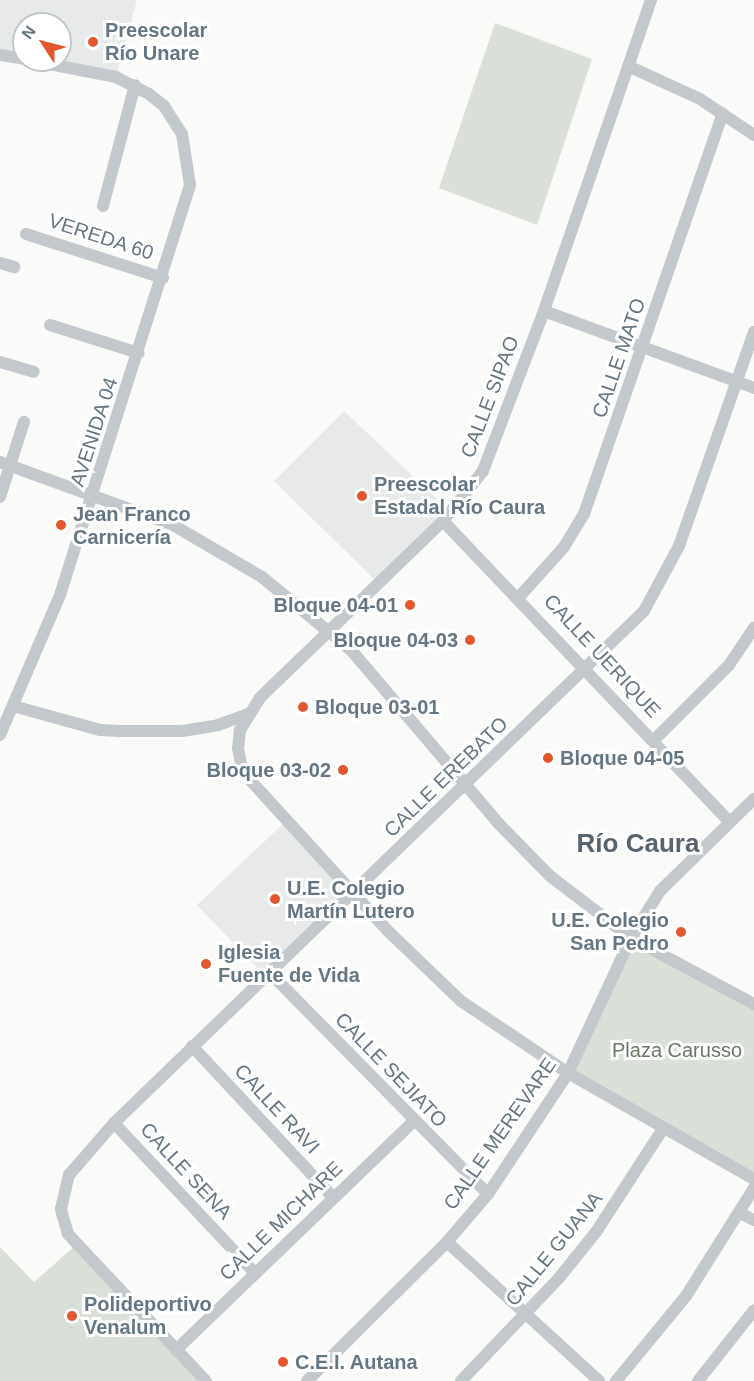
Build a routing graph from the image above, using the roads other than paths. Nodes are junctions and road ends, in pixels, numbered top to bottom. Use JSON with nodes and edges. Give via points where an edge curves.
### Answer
{"nodes":[{"id":1,"x":651,"y":0,"type":"edge"},
{"id":2,"x":628,"y":66,"type":"junction"},
{"id":3,"x":72,"y":69,"type":"edge"},
{"id":4,"x":135,"y":85,"type":"junction"},
{"id":5,"x":723,"y":113,"type":"junction"},
{"id":6,"x":754,"y":135,"type":"edge"},
{"id":7,"x":103,"y":206,"type":"dead end"},
{"id":8,"x":26,"y":234,"type":"dead end"},
{"id":9,"x":0,"y":263,"type":"edge"},
{"id":10,"x":14,"y":267,"type":"dead end"},
{"id":11,"x":163,"y":278,"type":"junction"},
{"id":12,"x":544,"y":311,"type":"junction"},
{"id":13,"x":50,"y":325,"type":"dead end"},
{"id":14,"x":754,"y":332,"type":"edge"},
{"id":15,"x":642,"y":347,"type":"junction"},
{"id":16,"x":139,"y":353,"type":"junction"},
{"id":17,"x":0,"y":362,"type":"edge"},
{"id":18,"x":34,"y":372,"type":"dead end"},
{"id":19,"x":736,"y":382,"type":"junction"},
{"id":20,"x":754,"y":388,"type":"edge"},
{"id":21,"x":24,"y":422,"type":"dead end"},
{"id":22,"x":0,"y":462,"type":"edge"},
{"id":23,"x":12,"y":466,"type":"junction"},
{"id":24,"x":95,"y":493,"type":"junction"},
{"id":25,"x":0,"y":497,"type":"edge"},
{"id":26,"x":442,"y":520,"type":"junction"},
{"id":27,"x":519,"y":597,"type":"junction"},
{"id":28,"x":754,"y":628,"type":"edge"},
{"id":29,"x":330,"y":630,"type":"junction"},
{"id":30,"x":586,"y":669,"type":"junction"},
{"id":31,"x":13,"y":706,"type":"junction"},
{"id":32,"x":248,"y":714,"type":"junction"},
{"id":33,"x":0,"y":735,"type":"edge"},
{"id":34,"x":654,"y":740,"type":"junction"},
{"id":35,"x":466,"y":784,"type":"junction"},
{"id":36,"x":754,"y":799,"type":"edge"},
{"id":37,"x":730,"y":822,"type":"junction"},
{"id":38,"x":353,"y":892,"type":"junction"},
{"id":39,"x":631,"y":938,"type":"junction"},
{"id":40,"x":269,"y":972,"type":"junction"},
{"id":41,"x":754,"y":1004,"type":"edge"},
{"id":42,"x":192,"y":1046,"type":"junction"},
{"id":43,"x":568,"y":1074,"type":"junction"},
{"id":44,"x":413,"y":1122,"type":"junction"},
{"id":45,"x":114,"y":1123,"type":"junction"},
{"id":46,"x":663,"y":1129,"type":"junction"},
{"id":47,"x":754,"y":1179,"type":"edge"},
{"id":48,"x":754,"y":1188,"type":"edge"},
{"id":49,"x":488,"y":1194,"type":"junction"},
{"id":50,"x":333,"y":1197,"type":"junction"},
{"id":51,"x":740,"y":1213,"type":"junction"},
{"id":52,"x":754,"y":1220,"type":"edge"},
{"id":53,"x":447,"y":1242,"type":"junction"},
{"id":54,"x":255,"y":1273,"type":"junction"},
{"id":55,"x":754,"y":1310,"type":"edge"},
{"id":56,"x":527,"y":1315,"type":"junction"},
{"id":57,"x":176,"y":1350,"type":"junction"},
{"id":58,"x":206,"y":1381,"type":"edge"},
{"id":59,"x":306,"y":1381,"type":"edge"},
{"id":60,"x":460,"y":1381,"type":"edge"},
{"id":61,"x":599,"y":1381,"type":"edge"},
{"id":62,"x":616,"y":1381,"type":"edge"},
{"id":63,"x":698,"y":1381,"type":"edge"}],
"edges":[{"from":1,"to":2,"type":"street","name":"CALLE SIPAO"},
{"from":2,"to":5,"type":"street","via":[[674,85]]},
{"from":2,"to":12,"type":"street","name":"CALLE SIPAO"},
{"from":3,"to":4,"type":"street"},
{"from":4,"to":7,"type":"street"},
{"from":4,"to":11,"type":"street","name":"AVENIDA 04","via":[[164,106],[182,134],[190,185]]},
{"from":5,"to":6,"type":"street"},
{"from":5,"to":15,"type":"street","name":"CALLE MATO"},
{"from":8,"to":11,"type":"street","name":"VEREDA 60"},
{"from":9,"to":10,"type":"street"},
{"from":11,"to":16,"type":"street","name":"AVENIDA 04"},
{"from":12,"to":15,"type":"street"},
{"from":12,"to":26,"type":"street","name":"CALLE SIPAO","via":[[483,471]]},
{"from":13,"to":16,"type":"street"},
{"from":14,"to":19,"type":"street","name":"CALLE EREBATO"},
{"from":15,"to":19,"type":"street"},
{"from":15,"to":27,"type":"street","name":"CALLE MATO","via":[[584,514],[564,547]]},
{"from":16,"to":24,"type":"street","name":"AVENIDA 04"},
{"from":17,"to":18,"type":"street"},
{"from":19,"to":20,"type":"street"},
{"from":19,"to":30,"type":"street","name":"CALLE EREBATO","via":[[668,572],[644,611]]},
{"from":21,"to":23,"type":"street"},
{"from":22,"to":23,"type":"street"},
{"from":23,"to":24,"type":"street"},
{"from":23,"to":25,"type":"street"},
{"from":24,"to":29,"type":"street","via":[[207,542],[262,577]]},
{"from":24,"to":31,"type":"street","name":"AVENIDA 04","via":[[52,618]]},
{"from":26,"to":27,"type":"street","name":"CALLE UERIQUE"},
{"from":26,"to":29,"type":"street","name":"CALLE SIPAO"},
{"from":27,"to":30,"type":"street","name":"CALLE UERIQUE"},
{"from":28,"to":34,"type":"street","via":[[722,673]]},
{"from":29,"to":32,"type":"street","name":"CALLE SIPAO"},
{"from":29,"to":35,"type":"street","via":[[380,681]]},
{"from":30,"to":34,"type":"street","name":"CALLE UERIQUE"},
{"from":30,"to":35,"type":"street","name":"CALLE EREBATO"},
{"from":31,"to":32,"type":"street","via":[[100,730],[120,731],[182,731],[218,725]]},
{"from":31,"to":33,"type":"street","name":"AVENIDA 04"},
{"from":32,"to":38,"type":"street","name":"CALLE SIPAO","via":[[240,730],[241,764],[251,781]]},
{"from":34,"to":37,"type":"street","name":"CALLE UERIQUE"},
{"from":35,"to":38,"type":"street","name":"CALLE EREBATO"},
{"from":35,"to":39,"type":"street","via":[[550,876]]},
{"from":36,"to":37,"type":"street","name":"CALLE MEREVARE"},
{"from":37,"to":39,"type":"street","name":"CALLE MEREVARE","via":[[667,884]]},
{"from":38,"to":40,"type":"street","name":"CALLE EREBATO"},
{"from":38,"to":43,"type":"street","via":[[461,1001]]},
{"from":39,"to":41,"type":"street"},
{"from":39,"to":43,"type":"street","name":"CALLE MEREVARE"},
{"from":40,"to":42,"type":"street","name":"CALLE EREBATO"},
{"from":40,"to":44,"type":"street","name":"CALLE SEJIATO"},
{"from":42,"to":45,"type":"street","name":"CALLE EREBATO"},
{"from":42,"to":50,"type":"street","name":"CALLE RAVI"},
{"from":43,"to":46,"type":"street"},
{"from":43,"to":49,"type":"street","name":"CALLE MEREVARE"},
{"from":44,"to":49,"type":"street","name":"CALLE SEJIATO"},
{"from":44,"to":50,"type":"street","name":"CALLE MICHARE"},
{"from":45,"to":54,"type":"street","name":"CALLE SENA"},
{"from":45,"to":57,"type":"street","name":"CALLE EREBATO","via":[[76,1162],[64,1185],[61,1209],[68,1234]]},
{"from":46,"to":47,"type":"street"},
{"from":46,"to":56,"type":"street","name":"CALLE GUANA","via":[[596,1232]]},
{"from":48,"to":51,"type":"street"},
{"from":49,"to":53,"type":"street","name":"CALLE MEREVARE"},
{"from":50,"to":54,"type":"street","name":"CALLE MICHARE"},
{"from":51,"to":52,"type":"street"},
{"from":51,"to":62,"type":"street","via":[[686,1296]]},
{"from":53,"to":56,"type":"street"},
{"from":53,"to":59,"type":"street","name":"CALLE MEREVARE"},
{"from":54,"to":57,"type":"street","name":"CALLE MICHARE"},
{"from":55,"to":63,"type":"street"},
{"from":56,"to":60,"type":"street","name":"CALLE GUANA"},
{"from":56,"to":61,"type":"street"},
{"from":57,"to":58,"type":"street"}]}
